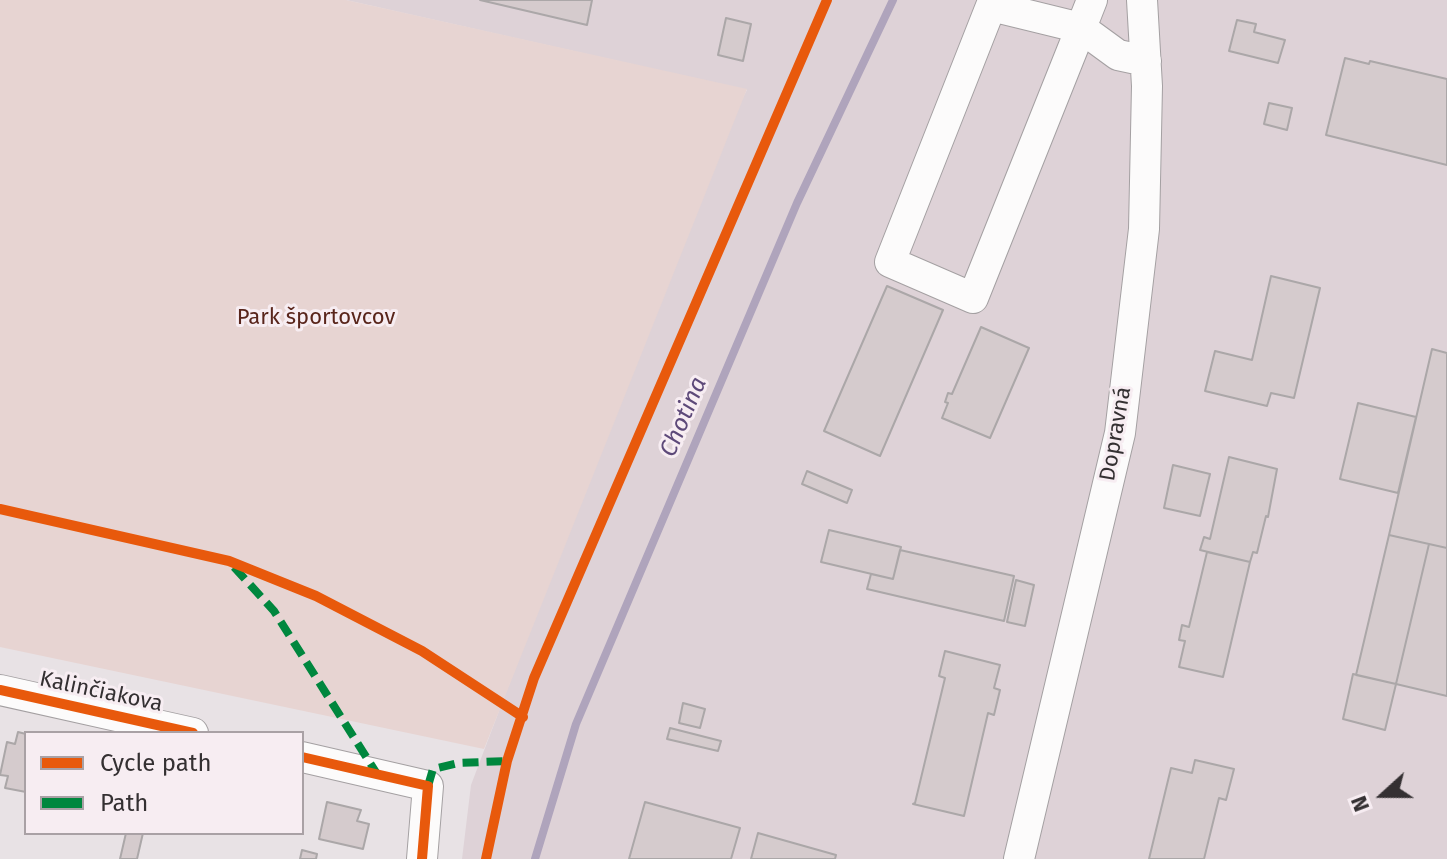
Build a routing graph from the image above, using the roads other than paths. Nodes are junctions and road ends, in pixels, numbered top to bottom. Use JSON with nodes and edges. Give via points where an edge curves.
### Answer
{"nodes":[{"id":1,"x":1092,"y":0,"type":"edge"},
{"id":2,"x":1142,"y":0,"type":"edge"},
{"id":3,"x":1081,"y":28,"type":"junction"},
{"id":4,"x":1146,"y":61,"type":"junction"},
{"id":5,"x":0,"y":690,"type":"edge"},
{"id":6,"x":184,"y":731,"type":"edge"},
{"id":7,"x":304,"y":757,"type":"edge"},
{"id":8,"x":422,"y":859,"type":"edge"},
{"id":9,"x":1019,"y":859,"type":"edge"}],
"edges":[{"from":1,"to":3,"type":"street"},
{"from":2,"to":4,"type":"street","name":"Dopravná"},
{"from":3,"to":3,"type":"street","via":[[973,298],[890,262],[991,6]]},
{"from":3,"to":4,"type":"street","via":[[1118,55]]},
{"from":4,"to":9,"type":"street","name":"Dopravná","via":[[1144,229],[1120,433]]},
{"from":5,"to":6,"type":"street","name":"Kalinčiakova"},
{"from":7,"to":8,"type":"street","via":[[428,786]]}]}
